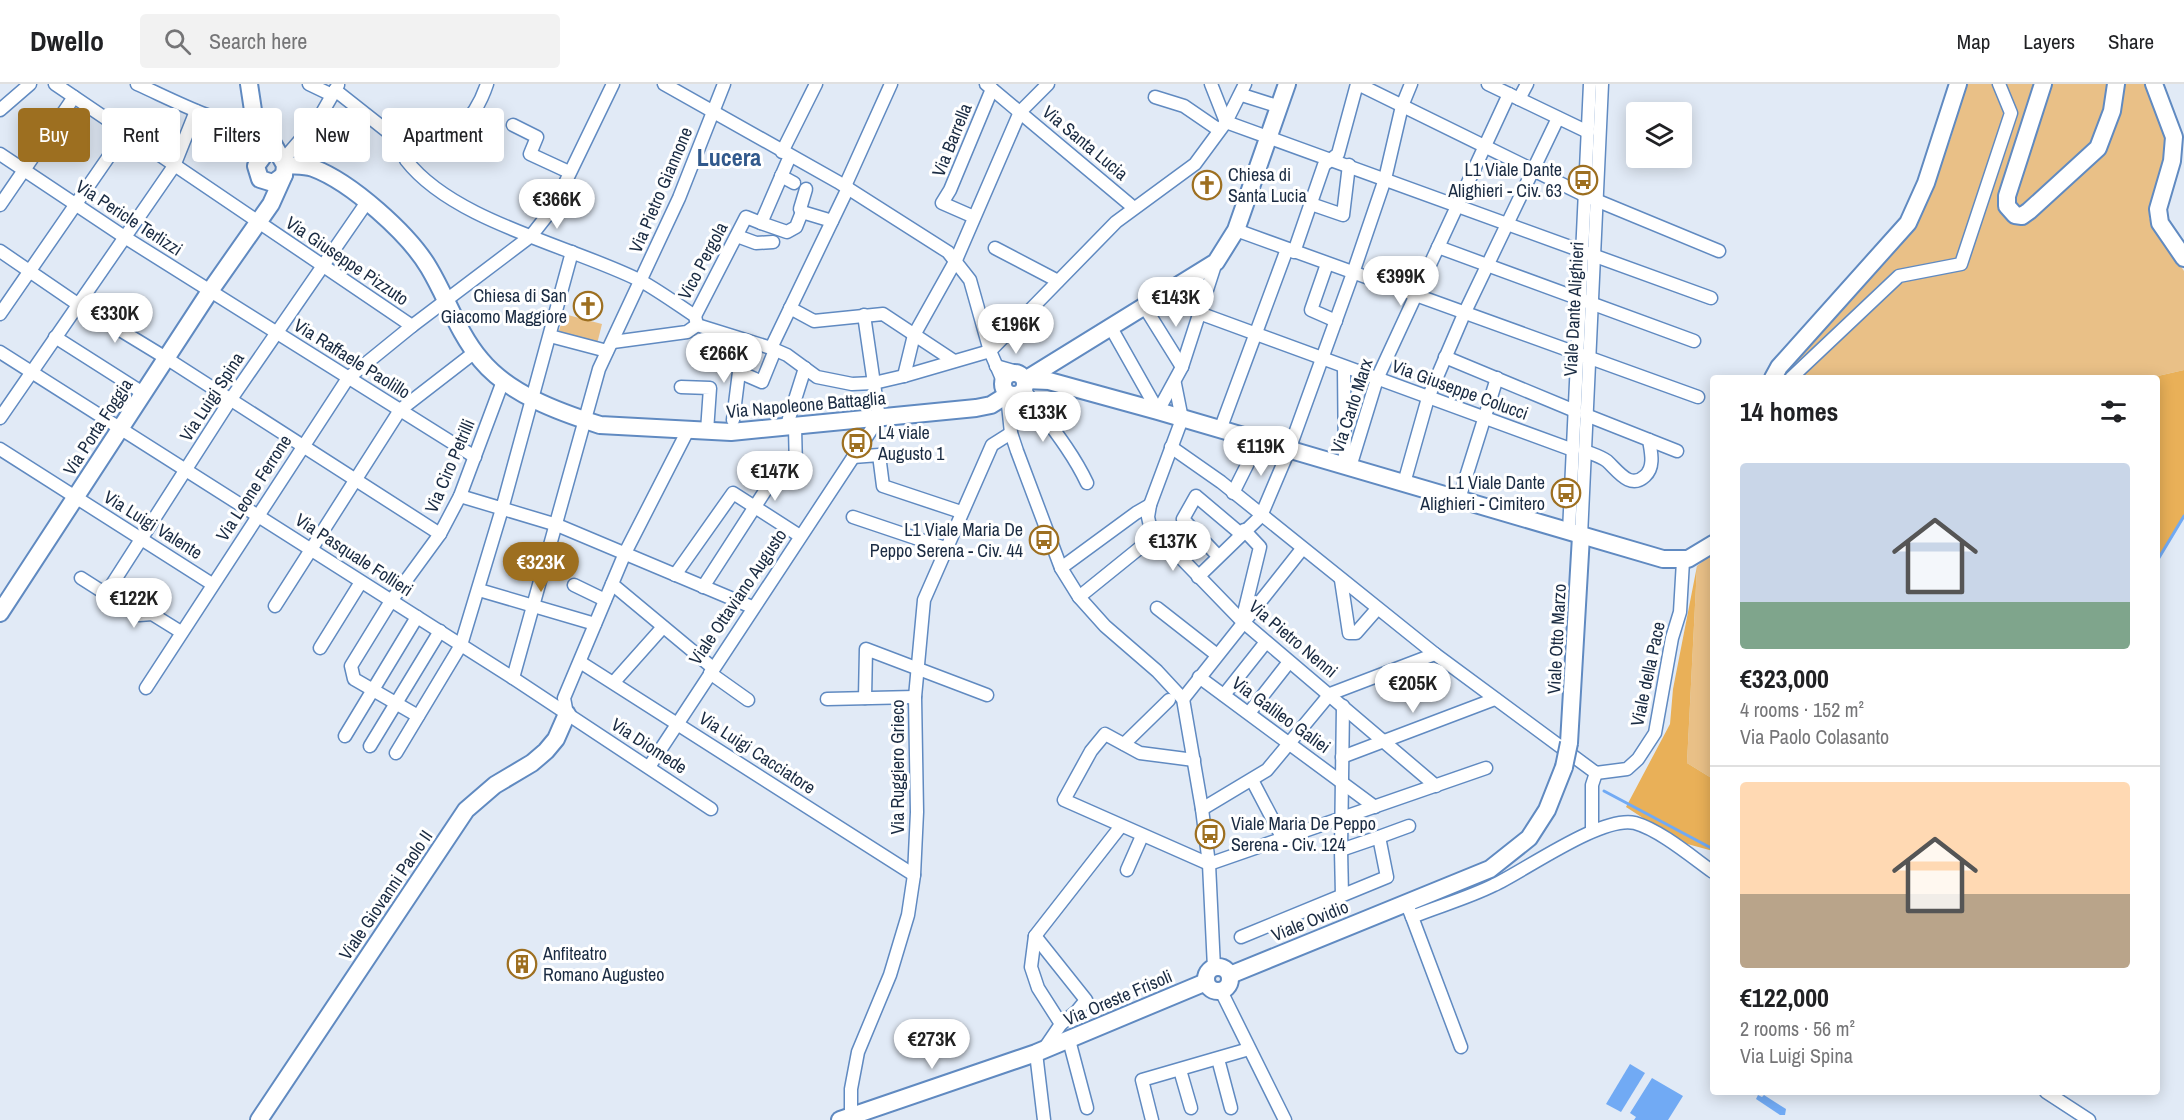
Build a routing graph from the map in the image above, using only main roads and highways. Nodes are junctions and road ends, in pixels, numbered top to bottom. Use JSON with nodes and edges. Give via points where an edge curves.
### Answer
{"nodes":[{"id":1,"x":249,"y":84,"type":"edge"},
{"id":2,"x":1287,"y":84,"type":"edge"},
{"id":3,"x":1958,"y":84,"type":"edge"},
{"id":4,"x":2043,"y":84,"type":"edge"},
{"id":5,"x":2116,"y":84,"type":"edge"},
{"id":6,"x":2154,"y":84,"type":"edge"},
{"id":7,"x":252,"y":108,"type":"edge"},
{"id":8,"x":258,"y":162,"type":"edge"},
{"id":9,"x":283,"y":164,"type":"junction"},
{"id":10,"x":258,"y":169,"type":"junction"},
{"id":11,"x":271,"y":204,"type":"junction"},
{"id":12,"x":2184,"y":258,"type":"edge"},
{"id":13,"x":1775,"y":375,"type":"edge"},
{"id":14,"x":1012,"y":382,"type":"junction"},
{"id":15,"x":1575,"y":534,"type":"junction"},
{"id":16,"x":1710,"y":546,"type":"edge"},
{"id":17,"x":3,"y":603,"type":"edge"},
{"id":18,"x":567,"y":714,"type":"road end"},
{"id":19,"x":1409,"y":909,"type":"joint"},
{"id":20,"x":1217,"y":975,"type":"junction"},
{"id":21,"x":1221,"y":991,"type":"road end"},
{"id":22,"x":845,"y":1118,"type":"edge"},
{"id":23,"x":259,"y":1120,"type":"edge"}],
"edges":[{"from":1,"to":7,"type":"main road"},
{"from":2,"to":14,"type":"main road","name":"Via Napoleone Battaglia","via":[[1236,230],[1216,262]]},
{"from":3,"to":13,"type":"main road","via":[[1926,183],[1908,223]]},
{"from":4,"to":5,"type":"main road","via":[[2007,196],[2007,206],[2015,215],[2029,211],[2098,148],[2112,111]]},
{"from":6,"to":12,"type":"main road","via":[[2174,136],[2172,161],[2158,209],[2160,223]]},
{"from":8,"to":10,"type":"main road"},
{"from":9,"to":10,"type":"main road","via":[[270,153]]},
{"from":9,"to":10,"type":"main road","via":[[273,183],[264,182]]},
{"from":9,"to":11,"type":"main road","name":"Via Porta Foggia"},
{"from":9,"to":14,"type":"main road","name":"Via Napoleone Battaglia","via":[[312,168],[367,202],[415,245],[475,352],[503,381],[533,398],[600,425],[706,431],[879,418],[991,405]]},
{"from":10,"to":11,"type":"main road"},
{"from":11,"to":17,"type":"main road","name":"Via Porta Foggia"},
{"from":14,"to":15,"type":"main road","via":[[1049,381]]},
{"from":15,"to":16,"type":"main road","via":[[1683,561]]},
{"from":15,"to":19,"type":"main road","name":"Viale Otto Marzo","bridge":true,"via":[[1569,743],[1564,767],[1539,824],[1529,838],[1490,869]]},
{"from":18,"to":23,"type":"main road","name":"Viale Giovanni Paolo II","via":[[546,751],[466,810]]},
{"from":19,"to":20,"type":"main road","name":"Viale Ovidio"},
{"from":20,"to":21,"type":"main road","via":[[1212,990]]},
{"from":20,"to":22,"type":"main road","name":"Via Oreste Frisoli","via":[[1069,1040]]}]}
